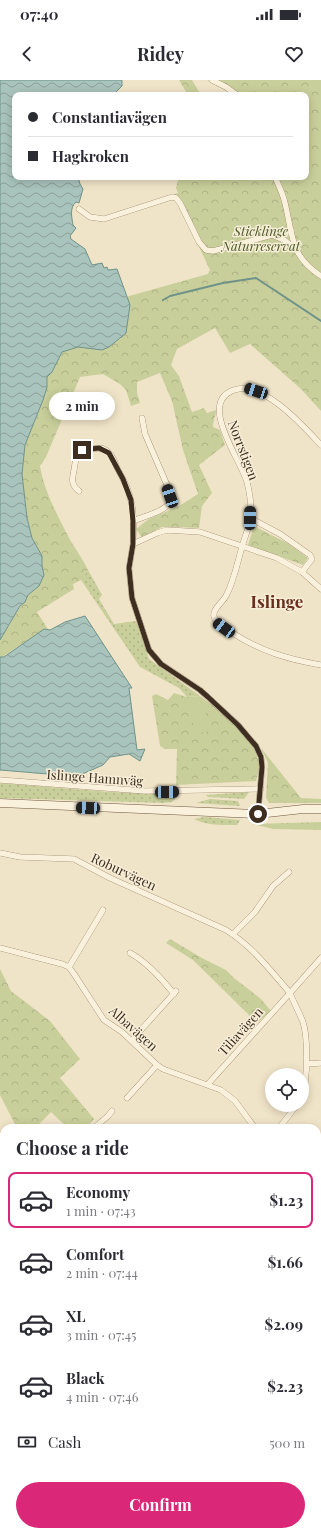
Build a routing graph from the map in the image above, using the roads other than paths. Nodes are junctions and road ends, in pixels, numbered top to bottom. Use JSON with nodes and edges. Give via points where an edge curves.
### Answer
{"nodes":[{"id":1,"x":212,"y":80,"type":"edge"},
{"id":2,"x":233,"y":92,"type":"edge"},
{"id":3,"x":276,"y":180,"type":"edge"},
{"id":4,"x":79,"y":209,"type":"dead end"},
{"id":5,"x":291,"y":230,"type":"junction"},
{"id":6,"x":272,"y":235,"type":"junction"},
{"id":7,"x":296,"y":250,"type":"junction"},
{"id":8,"x":321,"y":276,"type":"edge"},
{"id":9,"x":142,"y":418,"type":"dead end"},
{"id":10,"x":321,"y":445,"type":"edge"},
{"id":11,"x":79,"y":491,"type":"dead end"},
{"id":12,"x":250,"y":518,"type":"junction"},
{"id":13,"x":133,"y":521,"type":"junction"},
{"id":14,"x":133,"y":544,"type":"junction"},
{"id":15,"x":242,"y":547,"type":"junction"},
{"id":16,"x":302,"y":572,"type":"junction"},
{"id":17,"x":321,"y":590,"type":"edge"},
{"id":18,"x":321,"y":665,"type":"edge"},
{"id":19,"x":0,"y":780,"type":"edge"},
{"id":20,"x":261,"y":789,"type":"junction"},
{"id":21,"x":0,"y":803,"type":"edge"},
{"id":22,"x":321,"y":809,"type":"edge"},
{"id":23,"x":258,"y":814,"type":"junction"},
{"id":24,"x":0,"y":853,"type":"edge"},
{"id":25,"x":289,"y":872,"type":"dead end"},
{"id":26,"x":103,"y":910,"type":"dead end"},
{"id":27,"x":232,"y":934,"type":"junction"},
{"id":28,"x":0,"y":948,"type":"edge"},
{"id":29,"x":130,"y":954,"type":"dead end"},
{"id":30,"x":321,"y":958,"type":"edge"},
{"id":31,"x":69,"y":967,"type":"junction"},
{"id":32,"x":290,"y":993,"type":"junction"},
{"id":33,"x":132,"y":1040,"type":"junction"},
{"id":34,"x":321,"y":1063,"type":"edge"},
{"id":35,"x":307,"y":1064,"type":"junction"},
{"id":36,"x":157,"y":1065,"type":"junction"},
{"id":37,"x":306,"y":1068,"type":"edge"},
{"id":38,"x":208,"y":1084,"type":"junction"},
{"id":39,"x":127,"y":1098,"type":"dead end"},
{"id":40,"x":112,"y":1111,"type":"dead end"},
{"id":41,"x":292,"y":1112,"type":"edge"},
{"id":42,"x":99,"y":1124,"type":"edge"},
{"id":43,"x":252,"y":1124,"type":"edge"},
{"id":44,"x":282,"y":1124,"type":"edge"}],
"edges":[{"from":1,"to":2,"type":"street"},
{"from":3,"to":5,"type":"street","via":[[285,202]]},
{"from":4,"to":6,"type":"street","via":[[90,217],[104,219],[172,197],[180,203],[199,242],[206,250],[213,251]]},
{"from":5,"to":6,"type":"street"},
{"from":5,"to":7,"type":"street"},
{"from":6,"to":7,"type":"street","via":[[284,240]]},
{"from":7,"to":8,"type":"street","via":[[302,261]]},
{"from":9,"to":13,"type":"street","via":[[145,434],[167,485],[170,501],[163,509]]},
{"from":10,"to":12,"type":"street","name":"Norrstigen","via":[[297,420],[269,398],[247,388],[239,388],[221,401],[219,415],[247,482]]},
{"from":11,"to":13,"type":"street","via":[[74,487],[72,480],[76,457],[82,450],[106,450],[123,479],[131,500]]},
{"from":12,"to":15,"type":"street","name":"Norrstigen"},
{"from":12,"to":16,"type":"street","via":[[280,534],[310,555],[312,559]]},
{"from":13,"to":14,"type":"street"},
{"from":14,"to":15,"type":"street","via":[[157,533],[173,530],[200,532]]},
{"from":14,"to":20,"type":"street","via":[[129,568],[132,598],[149,650],[161,664],[200,690],[248,736],[261,757]]},
{"from":15,"to":16,"type":"street","via":[[277,558]]},
{"from":15,"to":18,"type":"street","name":"Norrstigen","via":[[226,596],[214,612],[216,623],[244,641],[266,651]]},
{"from":16,"to":17,"type":"street"},
{"from":19,"to":20,"type":"street","name":"Islinge Hamnväg","via":[[145,791]]},
{"from":20,"to":23,"type":"street"},
{"from":21,"to":23,"type":"main road"},
{"from":22,"to":23,"type":"main road"},
{"from":24,"to":27,"type":"street","name":"Roburvägen","via":[[20,857],[74,859]]},
{"from":25,"to":27,"type":"street","via":[[273,886],[255,912]]},
{"from":26,"to":31,"type":"street"},
{"from":27,"to":32,"type":"street","name":"Roburvägen","via":[[256,953]]},
{"from":28,"to":31,"type":"street"},
{"from":29,"to":33,"type":"street","via":[[137,957],[175,993]]},
{"from":30,"to":32,"type":"street","name":"Tiliavägen"},
{"from":31,"to":33,"type":"street","name":"Albavägen","via":[[104,1020]]},
{"from":32,"to":35,"type":"street","name":"Roburvägen","via":[[303,1022]]},
{"from":32,"to":38,"type":"street","name":"Tiliavägen"},
{"from":33,"to":36,"type":"street","name":"Albavägen"},
{"from":34,"to":35,"type":"street"},
{"from":35,"to":37,"type":"street","name":"Roburvägen"},
{"from":36,"to":38,"type":"street","name":"Albavägen"},
{"from":36,"to":39,"type":"street"},
{"from":38,"to":43,"type":"street","name":"Albavägen","via":[[222,1090],[235,1101]]},
{"from":40,"to":42,"type":"street"},
{"from":41,"to":44,"type":"street"}]}
